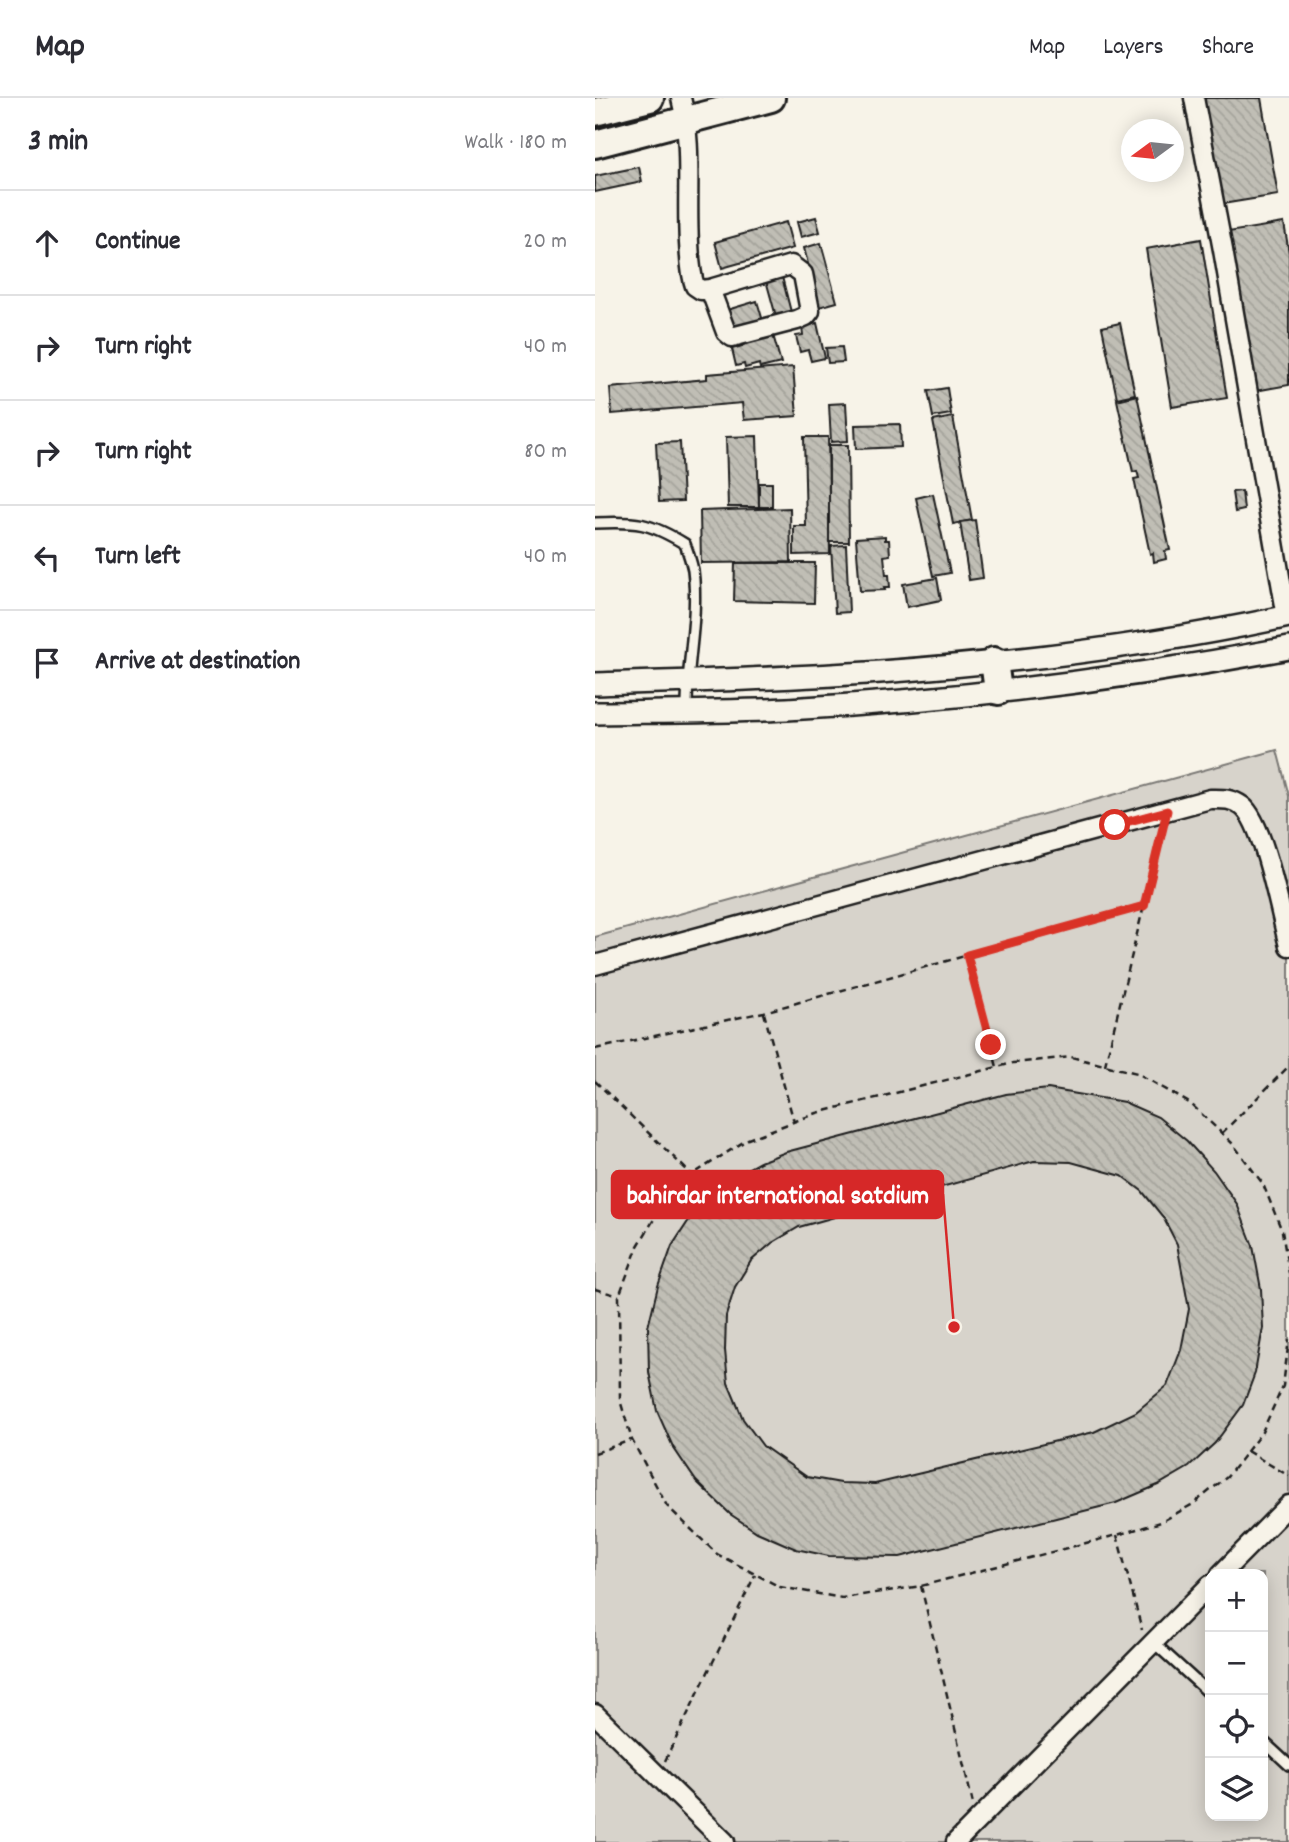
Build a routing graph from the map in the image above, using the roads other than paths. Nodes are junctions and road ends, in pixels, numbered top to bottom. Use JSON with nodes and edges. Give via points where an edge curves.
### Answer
{"nodes":[{"id":1,"x":650,"y":98,"type":"edge"},
{"id":2,"x":771,"y":98,"type":"edge"},
{"id":3,"x":1194,"y":98,"type":"edge"},
{"id":4,"x":684,"y":109,"type":"edge"},
{"id":5,"x":595,"y":112,"type":"edge"},
{"id":6,"x":595,"y":144,"type":"edge"},
{"id":7,"x":710,"y":289,"type":"junction"},
{"id":8,"x":595,"y":523,"type":"edge"},
{"id":9,"x":1288,"y":617,"type":"edge"},
{"id":10,"x":1289,"y":648,"type":"edge"},
{"id":11,"x":994,"y":661,"type":"junction"},
{"id":12,"x":687,"y":681,"type":"junction"},
{"id":13,"x":595,"y":684,"type":"edge"},
{"id":14,"x":998,"y":691,"type":"junction"},
{"id":15,"x":687,"y":712,"type":"junction"},
{"id":16,"x":595,"y":713,"type":"edge"},
{"id":17,"x":1289,"y":946,"type":"edge"},
{"id":18,"x":595,"y":965,"type":"edge"},
{"id":19,"x":1289,"y":1505,"type":"edge"},
{"id":20,"x":1226,"y":1569,"type":"edge"},
{"id":21,"x":1205,"y":1590,"type":"edge"},
{"id":22,"x":1150,"y":1646,"type":"junction"},
{"id":23,"x":1205,"y":1690,"type":"edge"},
{"id":24,"x":595,"y":1714,"type":"edge"},
{"id":25,"x":1268,"y":1746,"type":"edge"},
{"id":26,"x":1289,"y":1765,"type":"edge"},
{"id":27,"x":725,"y":1842,"type":"edge"},
{"id":28,"x":956,"y":1842,"type":"edge"}],
"edges":[{"from":1,"to":5,"type":"main road"},
{"from":2,"to":4,"type":"main road"},
{"from":3,"to":9,"type":"street"},
{"from":4,"to":6,"type":"main road"},
{"from":4,"to":7,"type":"street","via":[[690,259],[695,286]]},
{"from":7,"to":7,"type":"street","via":[[732,337],[797,320],[810,311],[803,274],[791,265]]},
{"from":8,"to":12,"type":"lane","via":[[650,525],[685,544],[693,569],[694,614]]},
{"from":9,"to":11,"type":"street","via":[[1205,634]]},
{"from":10,"to":14,"type":"street"},
{"from":11,"to":12,"type":"street","via":[[881,672]]},
{"from":11,"to":14,"type":"main road"},
{"from":12,"to":13,"type":"street"},
{"from":12,"to":15,"type":"lane"},
{"from":14,"to":15,"type":"street","via":[[786,709]]},
{"from":15,"to":16,"type":"street"},
{"from":17,"to":18,"type":"street","via":[[1252,816],[1228,799],[1210,799]]},
{"from":19,"to":20,"type":"street"},
{"from":21,"to":22,"type":"street"},
{"from":22,"to":23,"type":"lane"},
{"from":22,"to":28,"type":"street"},
{"from":24,"to":27,"type":"street"},
{"from":25,"to":26,"type":"lane"}]}
